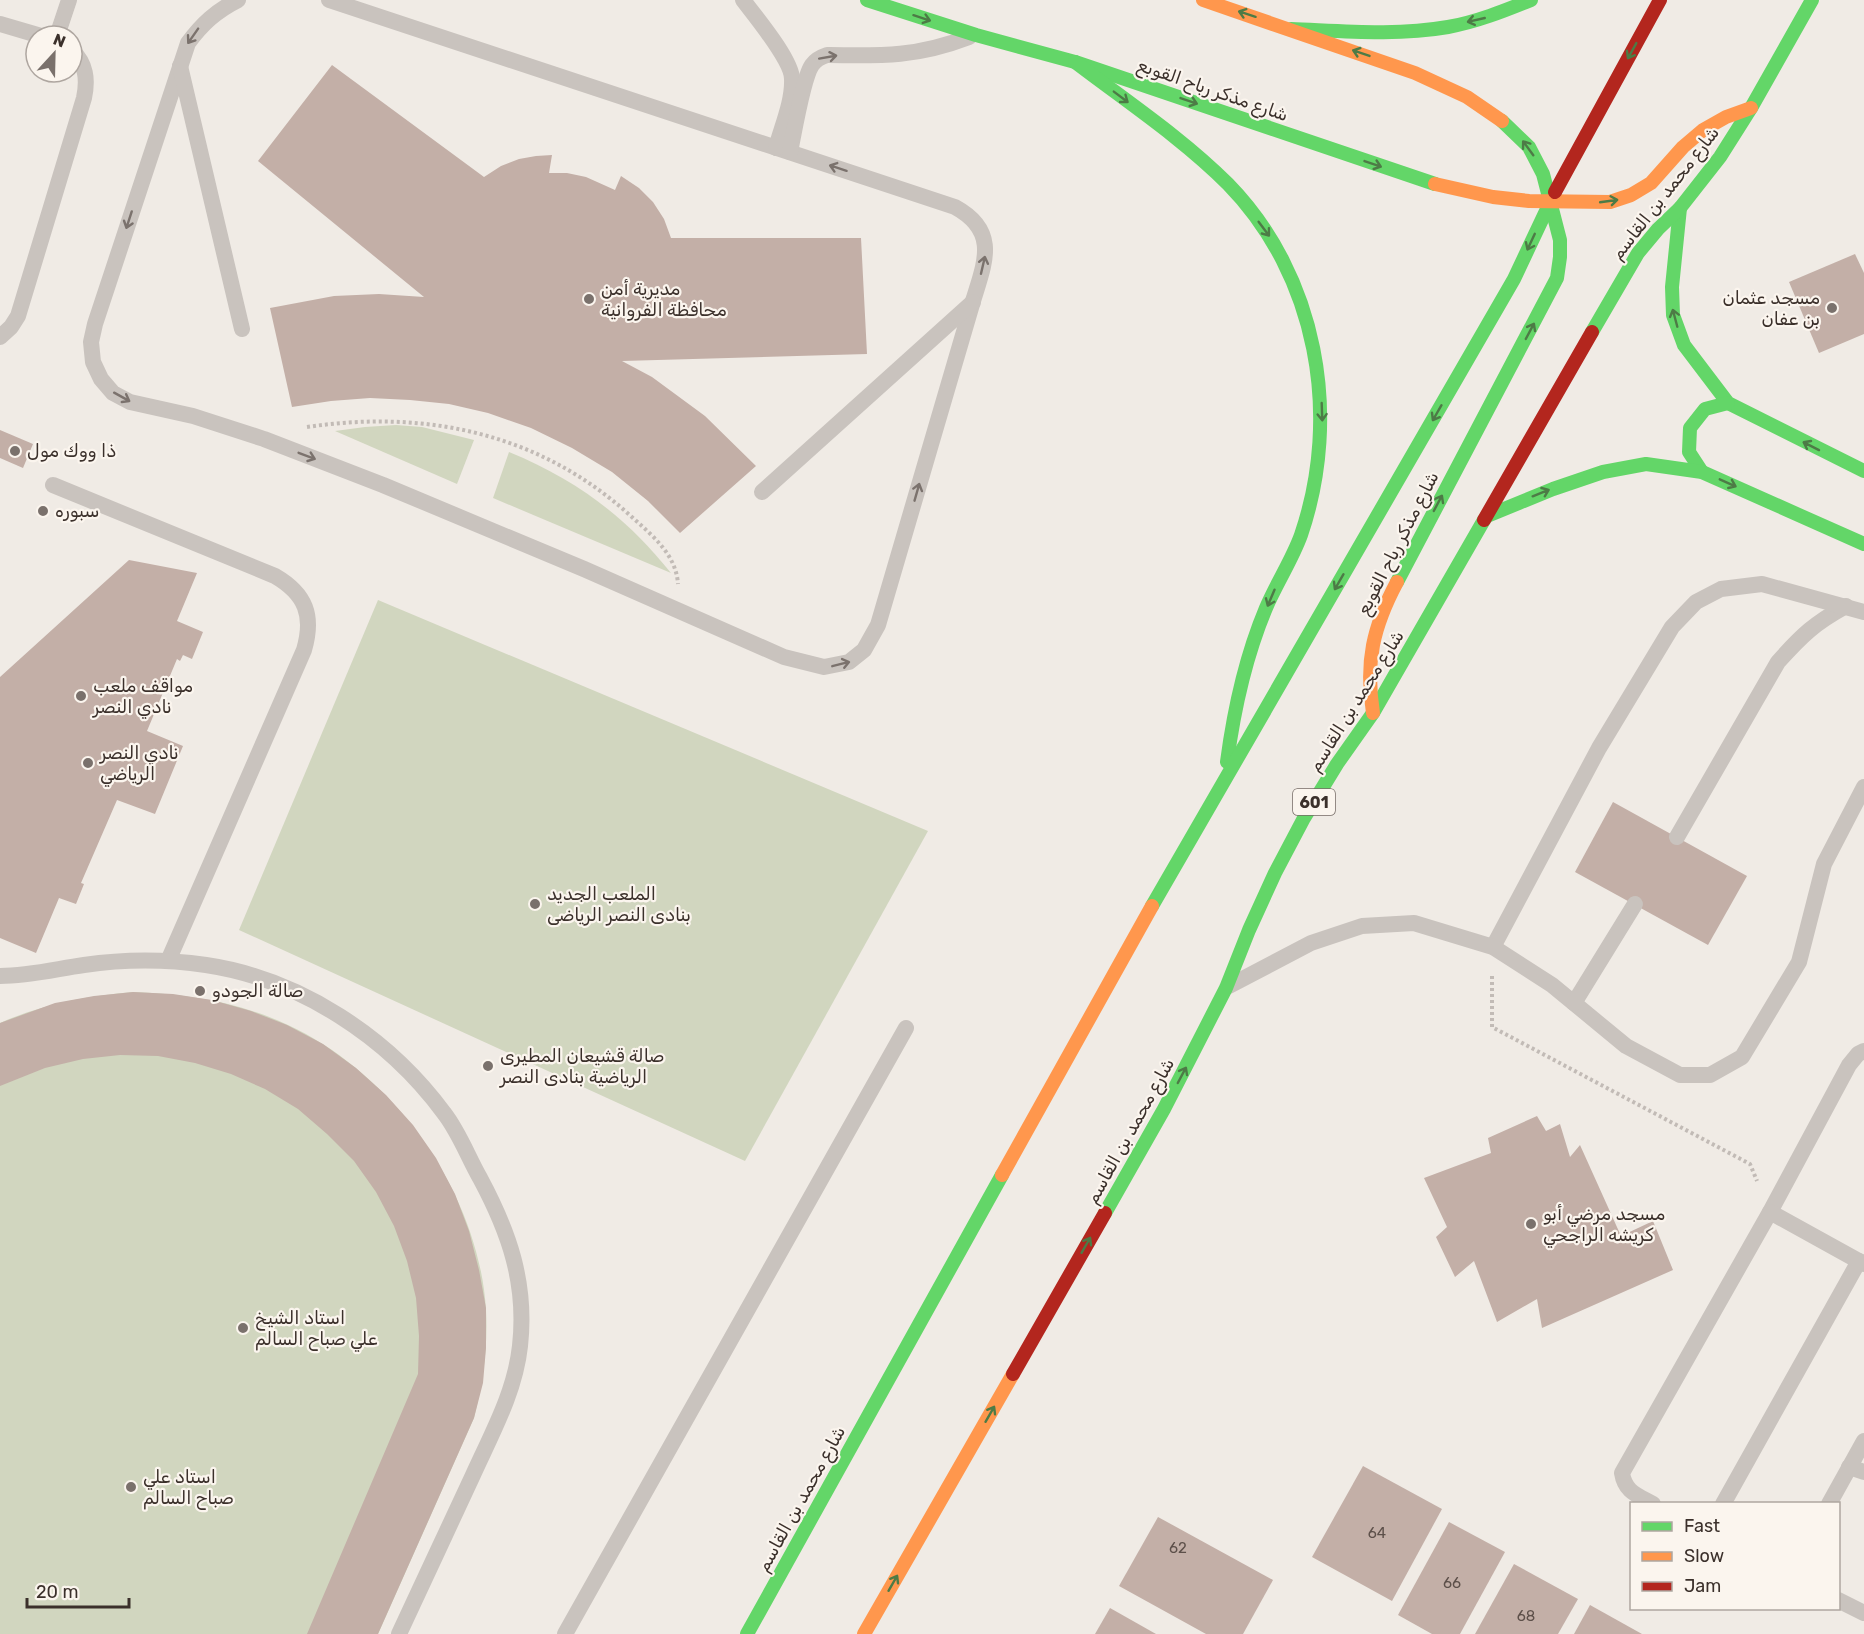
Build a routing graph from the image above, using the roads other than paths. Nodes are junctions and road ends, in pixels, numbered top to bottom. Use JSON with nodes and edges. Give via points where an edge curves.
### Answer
{"nodes":[{"id":1,"x":69,"y":0,"type":"edge"},
{"id":2,"x":237,"y":0,"type":"edge"},
{"id":3,"x":329,"y":0,"type":"edge"},
{"id":4,"x":743,"y":0,"type":"edge"},
{"id":5,"x":867,"y":0,"type":"edge"},
{"id":6,"x":1203,"y":0,"type":"edge"},
{"id":7,"x":1531,"y":0,"type":"edge"},
{"id":8,"x":1660,"y":0,"type":"edge"},
{"id":9,"x":1812,"y":0,"type":"edge"},
{"id":10,"x":0,"y":24,"type":"edge"},
{"id":11,"x":61,"y":24,"type":"edge"},
{"id":12,"x":1291,"y":29,"type":"junction"},
{"id":13,"x":24,"y":31,"type":"edge"},
{"id":14,"x":976,"y":34,"type":"junction"},
{"id":15,"x":1075,"y":62,"type":"junction"},
{"id":16,"x":180,"y":65,"type":"junction"},
{"id":17,"x":84,"y":67,"type":"edge"},
{"id":18,"x":800,"y":74,"type":"junction"},
{"id":19,"x":1751,"y":108,"type":"junction"},
{"id":20,"x":783,"y":150,"type":"junction"},
{"id":21,"x":1550,"y":201,"type":"junction"},
{"id":22,"x":1680,"y":208,"type":"junction"},
{"id":23,"x":973,"y":301,"type":"junction"},
{"id":24,"x":242,"y":329,"type":"dead end"},
{"id":25,"x":0,"y":338,"type":"edge"},
{"id":26,"x":1728,"y":403,"type":"junction"},
{"id":27,"x":1864,"y":471,"type":"edge"},
{"id":28,"x":1702,"y":472,"type":"junction"},
{"id":29,"x":53,"y":485,"type":"dead end"},
{"id":30,"x":762,"y":492,"type":"dead end"},
{"id":31,"x":1487,"y":516,"type":"junction"},
{"id":32,"x":1864,"y":544,"type":"edge"},
{"id":33,"x":1846,"y":606,"type":"junction"},
{"id":34,"x":1864,"y":612,"type":"edge"},
{"id":35,"x":1373,"y":713,"type":"junction"},
{"id":36,"x":1225,"y":778,"type":"junction"},
{"id":37,"x":1864,"y":787,"type":"edge"},
{"id":38,"x":1677,"y":837,"type":"dead end"},
{"id":39,"x":1635,"y":904,"type":"dead end"},
{"id":40,"x":1492,"y":947,"type":"junction"},
{"id":41,"x":168,"y":961,"type":"junction"},
{"id":42,"x":0,"y":976,"type":"edge"},
{"id":43,"x":1226,"y":988,"type":"junction"},
{"id":44,"x":1574,"y":1003,"type":"junction"},
{"id":45,"x":906,"y":1028,"type":"dead end"},
{"id":46,"x":1864,"y":1051,"type":"edge"},
{"id":47,"x":1770,"y":1212,"type":"junction"},
{"id":48,"x":1862,"y":1262,"type":"edge"},
{"id":49,"x":1864,"y":1441,"type":"edge"},
{"id":50,"x":1857,"y":1469,"type":"edge"},
{"id":51,"x":1651,"y":1502,"type":"edge"},
{"id":52,"x":1724,"y":1502,"type":"edge"},
{"id":53,"x":1830,"y":1502,"type":"edge"},
{"id":54,"x":1840,"y":1601,"type":"edge"},
{"id":55,"x":1864,"y":1613,"type":"edge"},
{"id":56,"x":399,"y":1634,"type":"edge"},
{"id":57,"x":565,"y":1634,"type":"edge"},
{"id":58,"x":747,"y":1634,"type":"edge"},
{"id":59,"x":864,"y":1634,"type":"edge"}],
"edges":[{"from":1,"to":11,"type":"lane"},
{"from":2,"to":16,"type":"lane","one_way":true,"via":[[202,24],[188,43]]},
{"from":3,"to":20,"type":"lane"},
{"from":4,"to":18,"type":"lane"},
{"from":5,"to":14,"type":"main road","name":"شارع مذكر رباح القوبع","one_way":true},
{"from":12,"to":6,"type":"main road","name":"شارع مذكر رباح القوبع","one_way":true},
{"from":7,"to":12,"type":"main road","one_way":true,"via":[[1495,15],[1447,27],[1397,31]]},
{"from":8,"to":21,"type":"main road","name":"شارع محمد بن القاسم","one_way":true},
{"from":9,"to":19,"type":"main road","name":"شارع محمد بن القاسم","number":"601"},
{"from":10,"to":13,"type":"lane"},
{"from":21,"to":12,"type":"main road","name":"شارع مذكر رباح القوبع","one_way":true,"via":[[1544,174],[1531,149],[1513,129],[1490,113],[1422,75]]},
{"from":14,"to":15,"type":"main road","name":"شارع مذكر رباح القوبع"},
{"from":18,"to":14,"type":"lane","one_way":true,"via":[[820,57],[913,53]]},
{"from":15,"to":21,"type":"main road","name":"شارع مذكر رباح القوبع","one_way":true,"via":[[1423,181],[1493,197]]},
{"from":15,"to":36,"type":"main road","one_way":true,"via":[[1192,151],[1236,193],[1273,242],[1300,297],[1317,355],[1323,416],[1317,476],[1300,535],[1255,635],[1241,682]]},
{"from":16,"to":23,"type":"lane","one_way":true,"via":[[91,342],[100,379],[113,393],[130,402],[194,416],[264,439],[404,494],[784,657],[824,667],[849,662],[864,650],[878,625]]},
{"from":16,"to":24,"type":"lane"},
{"from":17,"to":25,"type":"lane","via":[[84,98],[18,316]]},
{"from":18,"to":20,"type":"lane"},
{"from":21,"to":19,"type":"main road","name":"شارع مذكر رباح القوبع","one_way":true,"via":[[1610,202],[1631,195],[1651,183],[1703,130]]},
{"from":19,"to":22,"type":"main road","name":"شارع محمد بن القاسم","number":"601","via":[[1720,157]]},
{"from":23,"to":20,"type":"lane","one_way":true,"via":[[986,249],[978,223],[968,213]]},
{"from":35,"to":21,"type":"main road","name":"شارع مذكر رباح القوبع","one_way":true,"via":[[1368,669],[1375,626],[1557,278],[1562,242]]},
{"from":21,"to":36,"type":"main road","name":"شارع محمد بن القاسم","one_way":true,"via":[[1514,279]]},
{"from":26,"to":22,"type":"main road","one_way":true,"via":[[1684,345],[1672,315],[1671,287]]},
{"from":22,"to":31,"type":"main road","name":"شارع محمد بن القاسم","number":"601","via":[[1638,253],[1622,278]]},
{"from":23,"to":30,"type":"lane"},
{"from":27,"to":26,"type":"main road","one_way":true},
{"from":26,"to":28,"type":"main road","via":[[1705,409],[1690,428],[1689,452]]},
{"from":31,"to":28,"type":"main road","one_way":true,"via":[[1603,472],[1646,464]]},
{"from":28,"to":32,"type":"main road","one_way":true},
{"from":29,"to":41,"type":"lane","via":[[275,576],[288,583],[305,607],[308,636],[304,650]]},
{"from":31,"to":35,"type":"main road","name":"شارع محمد بن القاسم","number":"601"},
{"from":33,"to":34,"type":"lane"},
{"from":33,"to":38,"type":"lane","via":[[1820,620],[1778,662]]},
{"from":33,"to":40,"type":"lane","via":[[1762,584],[1721,589],[1696,602],[1672,627],[1599,748]]},
{"from":35,"to":43,"type":"main road","name":"شارع محمد بن القاسم","number":"601","via":[[1299,827],[1249,930]]},
{"from":36,"to":58,"type":"main road","name":"شارع محمد بن القاسم"},
{"from":37,"to":44,"type":"lane","via":[[1824,864],[1799,962],[1742,1057],[1710,1075],[1680,1075],[1626,1046]]},
{"from":39,"to":44,"type":"lane"},
{"from":40,"to":43,"type":"lane","via":[[1414,923],[1362,926],[1311,943]]},
{"from":40,"to":44,"type":"lane"},
{"from":41,"to":42,"type":"lane","via":[[127,960]]},
{"from":41,"to":56,"type":"lane","via":[[229,970],[288,989],[325,1007],[392,1055],[446,1115],[507,1234],[521,1299],[520,1347],[514,1375],[506,1402]]},
{"from":59,"to":43,"type":"main road","name":"شارع محمد بن القاسم","number":"601","one_way":true,"via":[[1142,1149]]},
{"from":45,"to":57,"type":"lane"},
{"from":46,"to":47,"type":"lane","via":[[1849,1065]]},
{"from":47,"to":48,"type":"lane"},
{"from":47,"to":51,"type":"lane","via":[[1622,1473],[1624,1484]]},
{"from":48,"to":52,"type":"lane"},
{"from":49,"to":50,"type":"lane"},
{"from":50,"to":53,"type":"lane"},
{"from":54,"to":55,"type":"lane"}]}
